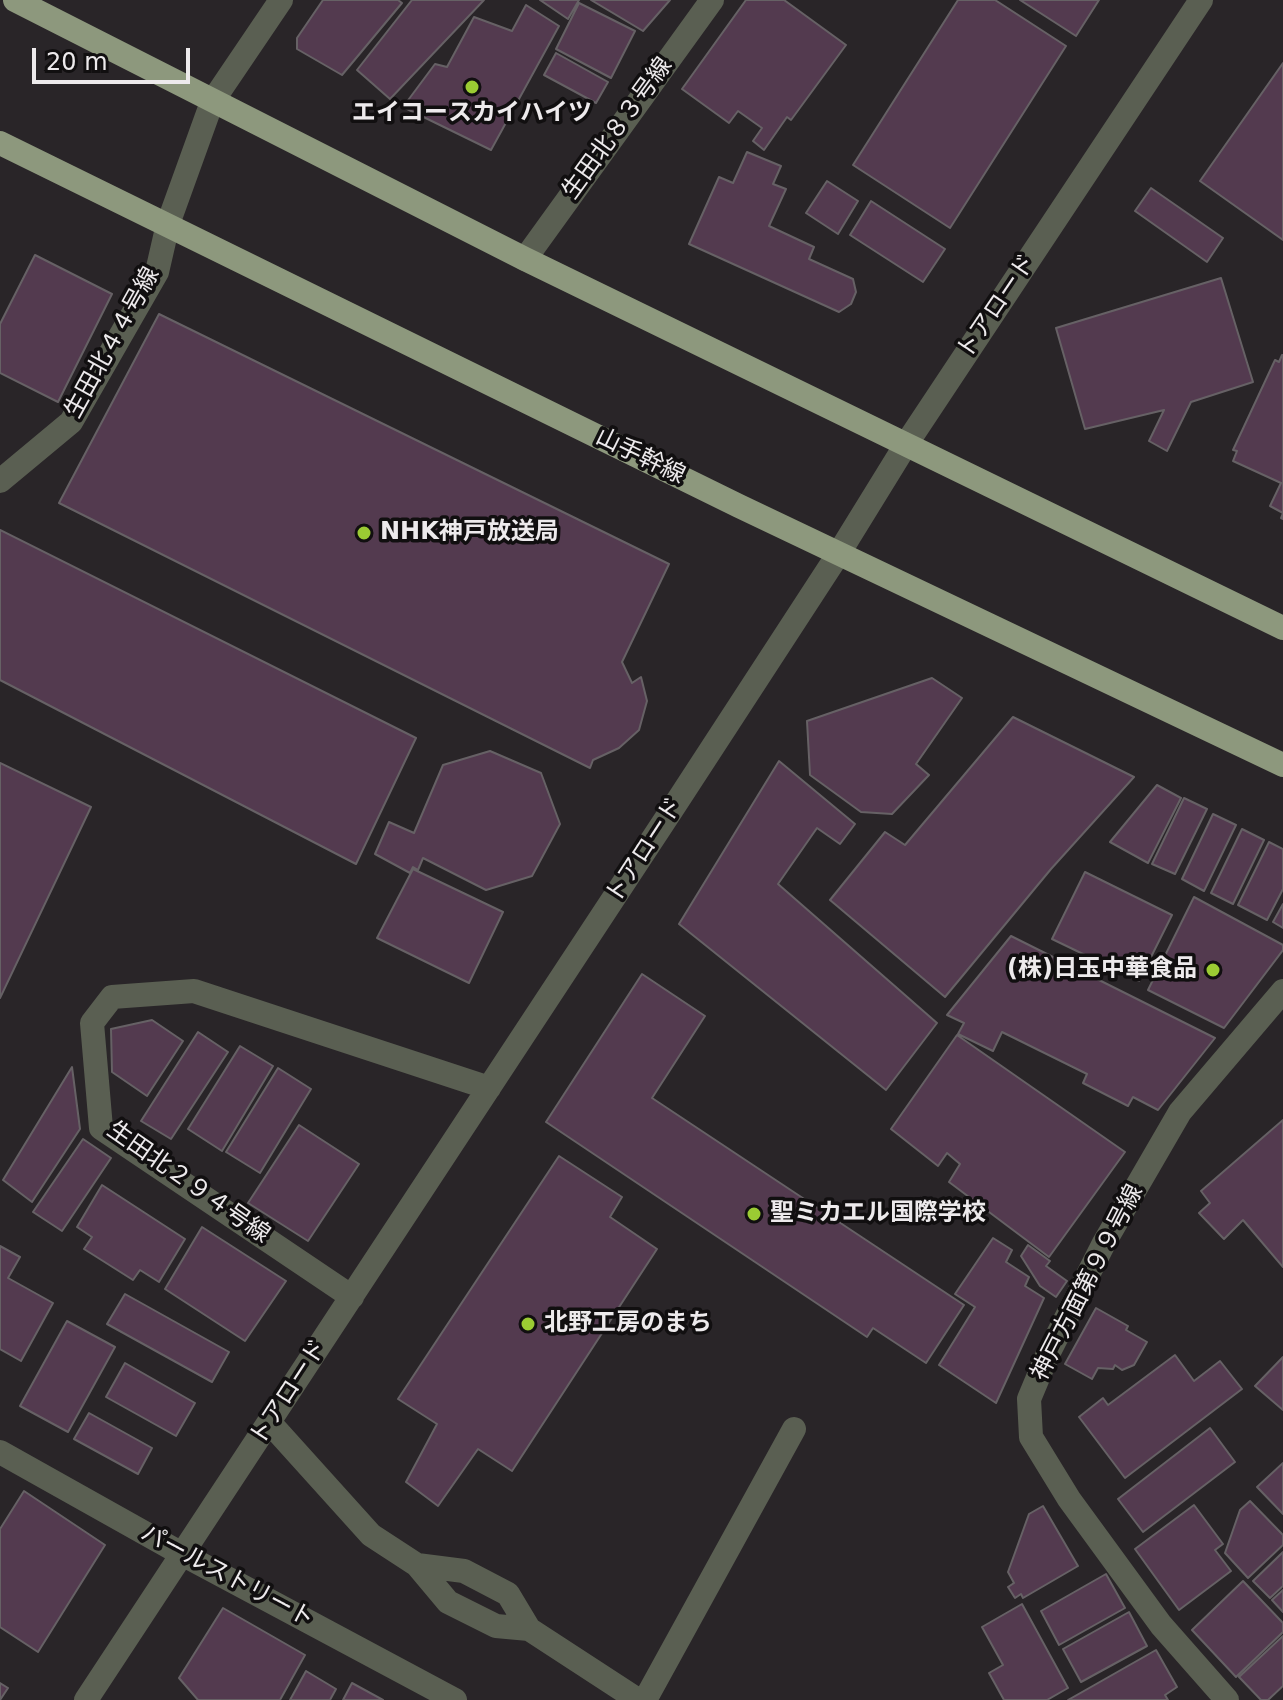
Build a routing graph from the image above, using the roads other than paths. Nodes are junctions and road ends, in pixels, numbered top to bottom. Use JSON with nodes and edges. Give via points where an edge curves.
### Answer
{"nodes":[{"id":1,"x":15,"y":0,"type":"edge"},
{"id":2,"x":281,"y":0,"type":"edge"},
{"id":3,"x":712,"y":0,"type":"edge"},
{"id":4,"x":1201,"y":0,"type":"edge"},
{"id":5,"x":212,"y":102,"type":"junction"},
{"id":6,"x":0,"y":143,"type":"edge"},
{"id":7,"x":168,"y":224,"type":"junction"},
{"id":8,"x":525,"y":259,"type":"junction"},
{"id":9,"x":905,"y":446,"type":"junction"},
{"id":10,"x":0,"y":481,"type":"edge"},
{"id":11,"x":839,"y":553,"type":"junction"},
{"id":12,"x":1283,"y":628,"type":"edge"},
{"id":13,"x":1283,"y":765,"type":"edge"},
{"id":14,"x":1283,"y":991,"type":"edge"},
{"id":15,"x":489,"y":1088,"type":"junction"},
{"id":16,"x":352,"y":1297,"type":"junction"},
{"id":17,"x":270,"y":1423,"type":"junction"},
{"id":18,"x":794,"y":1429,"type":"dead end"},
{"id":19,"x":0,"y":1452,"type":"edge"},
{"id":20,"x":182,"y":1554,"type":"junction"},
{"id":21,"x":417,"y":1565,"type":"junction"},
{"id":22,"x":529,"y":1629,"type":"junction"},
{"id":23,"x":86,"y":1700,"type":"edge"},
{"id":24,"x":455,"y":1700,"type":"edge"},
{"id":25,"x":638,"y":1700,"type":"edge"},
{"id":26,"x":645,"y":1700,"type":"edge"},
{"id":27,"x":1227,"y":1700,"type":"edge"}],
"edges":[{"from":1,"to":5,"type":"main road"},
{"from":2,"to":5,"type":"street","name":"生田北４４号線"},
{"from":3,"to":8,"type":"street","name":"生田北８３号線"},
{"from":4,"to":9,"type":"street","name":"トアロード"},
{"from":5,"to":7,"type":"street","name":"生田北４４号線"},
{"from":5,"to":8,"type":"main road"},
{"from":6,"to":7,"type":"main road","name":"山手幹線"},
{"from":7,"to":10,"type":"street","name":"生田北４４号線","via":[[157,272],[71,422]]},
{"from":7,"to":11,"type":"main road","name":"山手幹線"},
{"from":8,"to":9,"type":"main road"},
{"from":9,"to":11,"type":"street","name":"トアロード"},
{"from":9,"to":12,"type":"main road"},
{"from":11,"to":13,"type":"main road","name":"山手幹線"},
{"from":11,"to":15,"type":"street","name":"トアロード"},
{"from":14,"to":27,"type":"street","name":"神戸方面第９９号線","via":[[1180,1112],[1104,1243],[1029,1399],[1031,1437],[1069,1499],[1161,1625]]},
{"from":15,"to":16,"type":"street","name":"トアロード"},
{"from":15,"to":16,"type":"street","name":"生田北２９４号線","via":[[194,991],[112,997],[92,1023],[101,1128]]},
{"from":16,"to":17,"type":"street","name":"トアロード"},
{"from":17,"to":20,"type":"street","name":"トアロード"},
{"from":17,"to":21,"type":"street","via":[[371,1535]]},
{"from":18,"to":26,"type":"street"},
{"from":19,"to":20,"type":"street","name":"パールストリート"},
{"from":20,"to":23,"type":"street","name":"トアロード"},
{"from":20,"to":24,"type":"street","name":"パールストリート"},
{"from":21,"to":22,"type":"street","via":[[448,1602],[496,1626]]},
{"from":21,"to":22,"type":"street","via":[[464,1571],[508,1594]]},
{"from":22,"to":25,"type":"street"}]}
